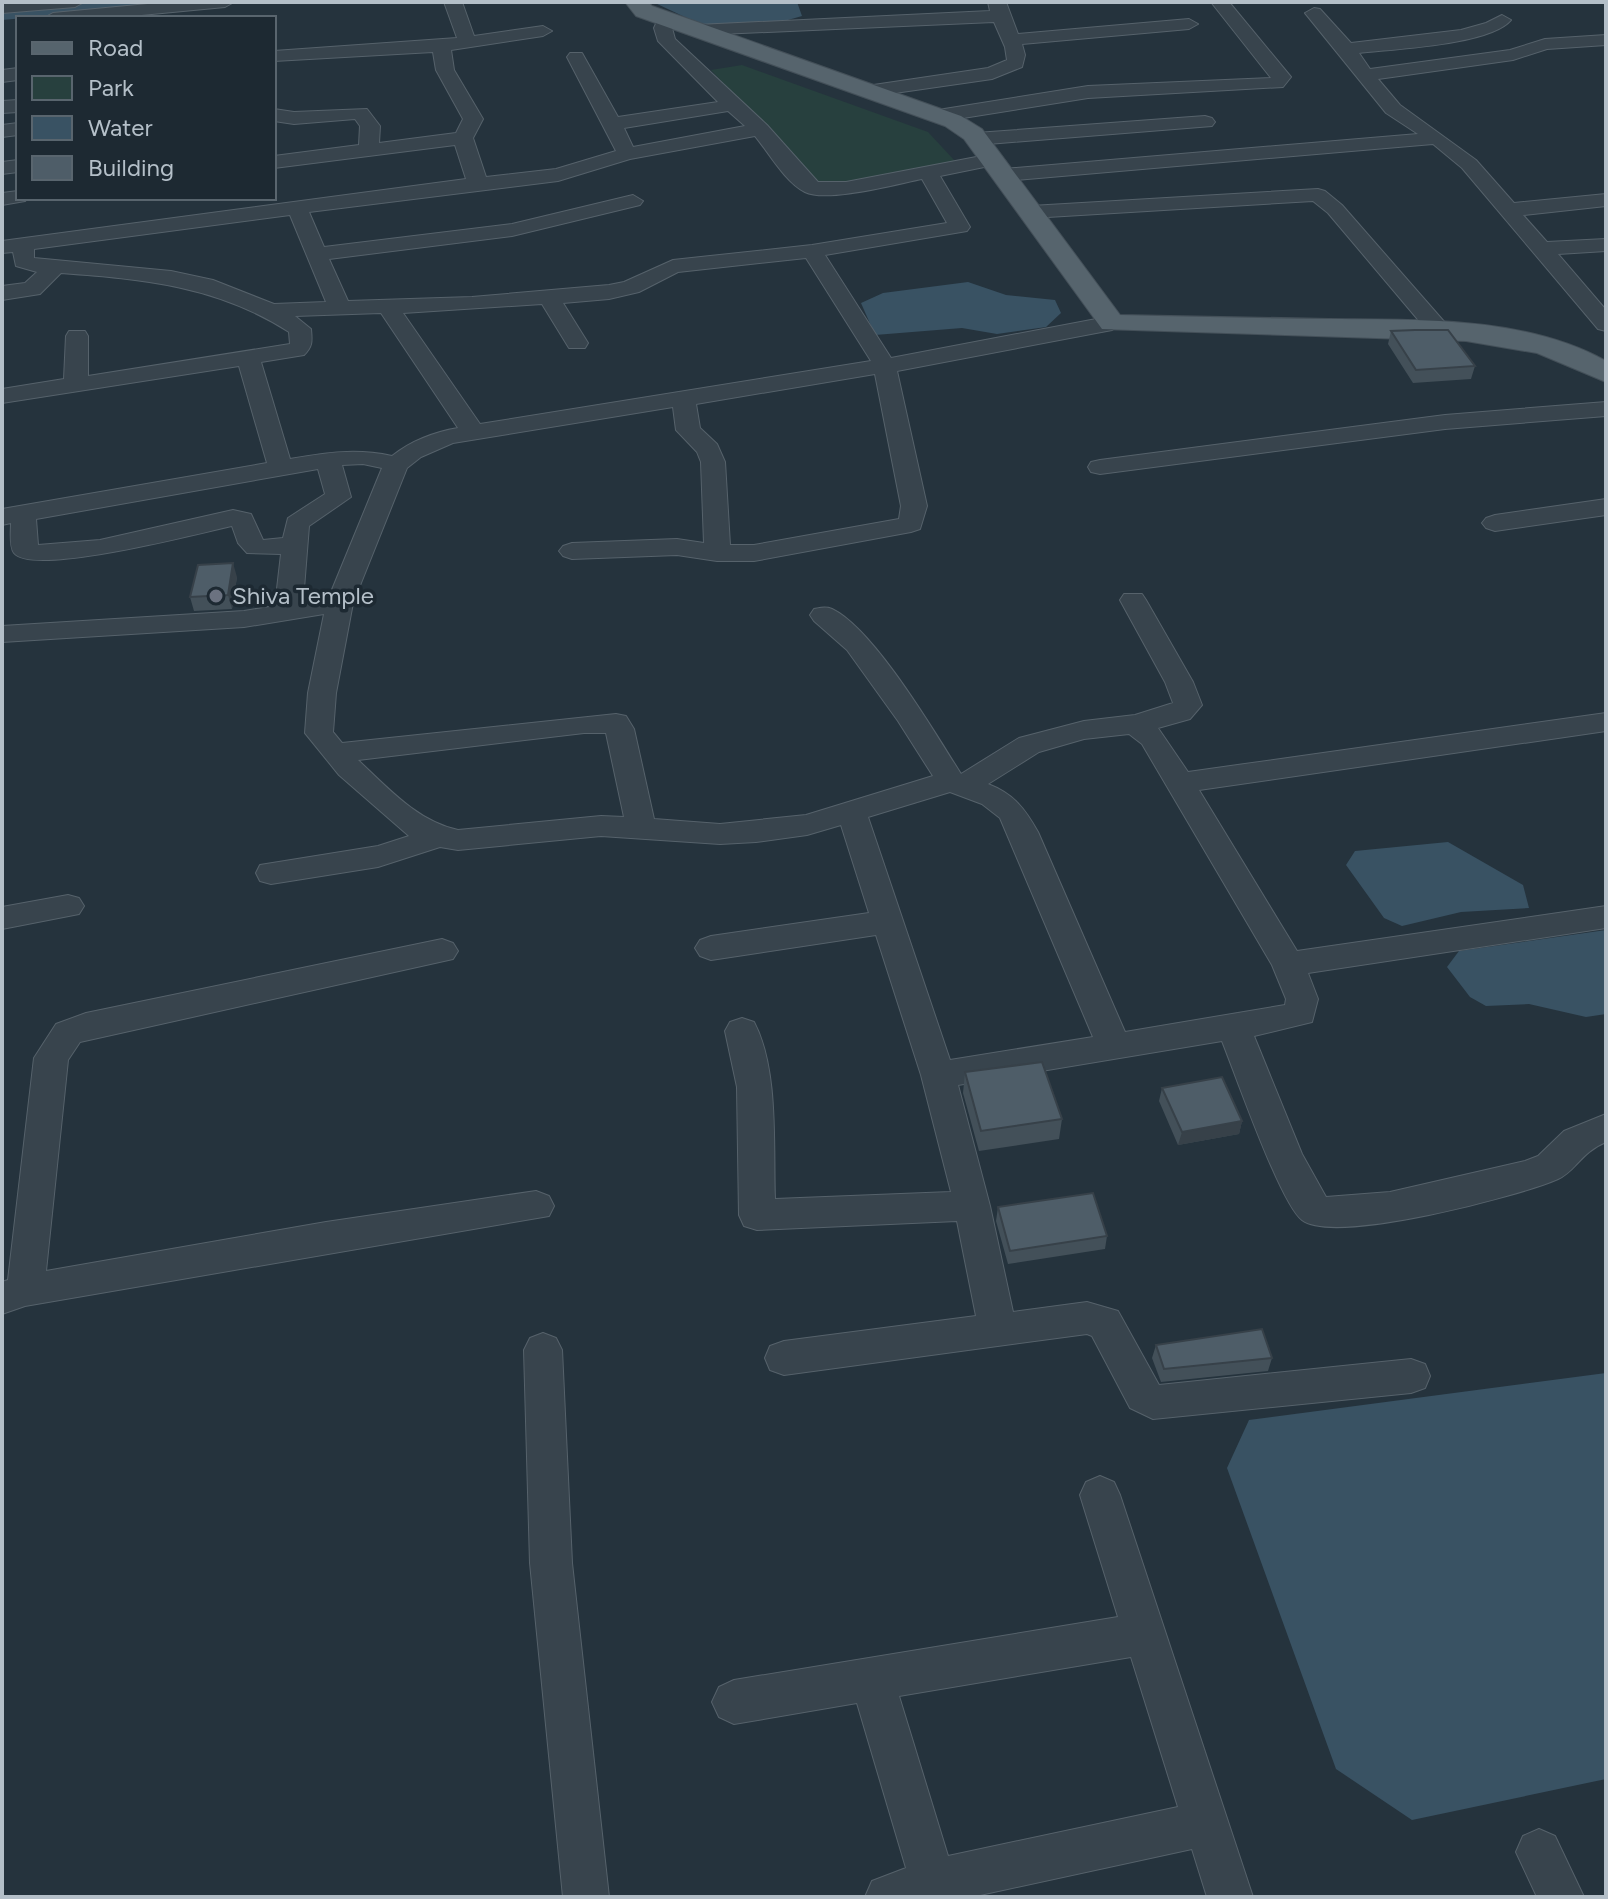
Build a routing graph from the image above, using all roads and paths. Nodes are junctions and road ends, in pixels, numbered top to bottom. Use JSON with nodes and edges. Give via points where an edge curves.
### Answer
{"nodes":[{"id":1,"x":75,"y":2,"type":"edge"},
{"id":2,"x":225,"y":2,"type":"edge"},
{"id":3,"x":453,"y":2,"type":"edge"},
{"id":4,"x":636,"y":2,"type":"edge"},
{"id":5,"x":858,"y":2,"type":"edge"},
{"id":6,"x":1220,"y":2,"type":"edge"},
{"id":7,"x":999,"y":9,"type":"edge"},
{"id":8,"x":149,"y":13,"type":"edge"},
{"id":9,"x":1314,"y":13,"type":"dead end"},
{"id":10,"x":10,"y":14,"type":"edge"},
{"id":11,"x":91,"y":16,"type":"edge"},
{"id":12,"x":666,"y":19,"type":"junction"},
{"id":13,"x":1502,"y":20,"type":"dead end"},
{"id":14,"x":868,"y":24,"type":"junction"},
{"id":15,"x":1189,"y":24,"type":"dead end"},
{"id":16,"x":697,"y":30,"type":"junction"},
{"id":17,"x":543,"y":31,"type":"dead end"},
{"id":18,"x":1011,"y":40,"type":"junction"},
{"id":19,"x":1606,"y":40,"type":"edge"},
{"id":20,"x":467,"y":42,"type":"junction"},
{"id":21,"x":441,"y":46,"type":"junction"},
{"id":22,"x":1348,"y":51,"type":"junction"},
{"id":23,"x":576,"y":57,"type":"dead end"},
{"id":24,"x":276,"y":58,"type":"edge"},
{"id":25,"x":1364,"y":75,"type":"junction"},
{"id":26,"x":867,"y":91,"type":"junction"},
{"id":27,"x":732,"y":105,"type":"junction"},
{"id":28,"x":276,"y":115,"type":"edge"},
{"id":29,"x":938,"y":116,"type":"junction"},
{"id":30,"x":1205,"y":122,"type":"dead end"},
{"id":31,"x":612,"y":124,"type":"junction"},
{"id":32,"x":760,"y":129,"type":"junction"},
{"id":33,"x":463,"y":138,"type":"junction"},
{"id":34,"x":1437,"y":138,"type":"junction"},
{"id":35,"x":369,"y":150,"type":"junction"},
{"id":36,"x":627,"y":154,"type":"junction"},
{"id":37,"x":990,"y":158,"type":"junction"},
{"id":38,"x":276,"y":162,"type":"edge"},
{"id":39,"x":928,"y":173,"type":"junction"},
{"id":40,"x":478,"y":184,"type":"junction"},
{"id":41,"x":186,"y":200,"type":"edge"},
{"id":42,"x":1606,"y":200,"type":"edge"},
{"id":43,"x":633,"y":201,"type":"dead end"},
{"id":44,"x":297,"y":208,"type":"junction"},
{"id":45,"x":1509,"y":210,"type":"junction"},
{"id":46,"x":1031,"y":212,"type":"junction"},
{"id":47,"x":194,"y":222,"type":"junction"},
{"id":48,"x":1606,"y":245,"type":"edge"},
{"id":49,"x":12,"y":246,"type":"edge"},
{"id":50,"x":1543,"y":249,"type":"junction"},
{"id":51,"x":812,"y":251,"type":"junction"},
{"id":52,"x":316,"y":254,"type":"junction"},
{"id":53,"x":55,"y":267,"type":"junction"},
{"id":54,"x":2,"y":293,"type":"edge"},
{"id":55,"x":548,"y":297,"type":"junction"},
{"id":56,"x":388,"y":307,"type":"junction"},
{"id":57,"x":340,"y":309,"type":"junction"},
{"id":58,"x":275,"y":310,"type":"junction"},
{"id":59,"x":1112,"y":323,"type":"junction"},
{"id":60,"x":1606,"y":324,"type":"edge"},
{"id":61,"x":1439,"y":330,"type":"junction"},
{"id":62,"x":77,"y":336,"type":"dead end"},
{"id":63,"x":577,"y":343,"type":"dead end"},
{"id":64,"x":249,"y":359,"type":"junction"},
{"id":65,"x":885,"y":366,"type":"junction"},
{"id":66,"x":1606,"y":373,"type":"edge"},
{"id":67,"x":76,"y":384,"type":"junction"},
{"id":68,"x":2,"y":396,"type":"edge"},
{"id":69,"x":684,"y":398,"type":"junction"},
{"id":70,"x":1606,"y":409,"type":"edge"},
{"id":71,"x":473,"y":432,"type":"junction"},
{"id":72,"x":328,"y":459,"type":"junction"},
{"id":73,"x":396,"y":464,"type":"junction"},
{"id":74,"x":280,"y":466,"type":"junction"},
{"id":75,"x":1100,"y":467,"type":"dead end"},
{"id":76,"x":1606,"y":507,"type":"edge"},
{"id":77,"x":13,"y":516,"type":"edge"},
{"id":78,"x":1495,"y":523,"type":"dead end"},
{"id":79,"x":295,"y":545,"type":"junction"},
{"id":80,"x":572,"y":551,"type":"dead end"},
{"id":81,"x":717,"y":553,"type":"junction"},
{"id":82,"x":1133,"y":600,"type":"dead end"},
{"id":83,"x":340,"y":603,"type":"junction"},
{"id":84,"x":288,"y":614,"type":"junction"},
{"id":85,"x":823,"y":615,"type":"dead end"},
{"id":86,"x":2,"y":634,"type":"edge"},
{"id":87,"x":1606,"y":722,"type":"edge"},
{"id":88,"x":1135,"y":724,"type":"junction"},
{"id":89,"x":335,"y":753,"type":"junction"},
{"id":90,"x":1180,"y":783,"type":"junction"},
{"id":91,"x":958,"y":784,"type":"junction"},
{"id":92,"x":852,"y":812,"type":"junction"},
{"id":93,"x":641,"y":829,"type":"junction"},
{"id":94,"x":436,"y":836,"type":"junction"},
{"id":95,"x":271,"y":873,"type":"dead end"},
{"id":96,"x":68,"y":906,"type":"dead end"},
{"id":97,"x":1606,"y":917,"type":"edge"},
{"id":98,"x":2,"y":918,"type":"edge"},
{"id":99,"x":888,"y":922,"type":"junction"},
{"id":100,"x":711,"y":948,"type":"dead end"},
{"id":101,"x":442,"y":951,"type":"dead end"},
{"id":102,"x":1288,"y":964,"type":"junction"},
{"id":103,"x":1233,"y":1026,"type":"junction"},
{"id":104,"x":742,"y":1031,"type":"dead end"},
{"id":105,"x":1114,"y":1046,"type":"junction"},
{"id":106,"x":938,"y":1075,"type":"junction"},
{"id":107,"x":1606,"y":1128,"type":"edge"},
{"id":108,"x":536,"y":1206,"type":"dead end"},
{"id":109,"x":972,"y":1206,"type":"junction"},
{"id":110,"x":14,"y":1294,"type":"edge"},
{"id":111,"x":998,"y":1330,"type":"junction"},
{"id":112,"x":543,"y":1350,"type":"dead end"},
{"id":113,"x":784,"y":1358,"type":"dead end"},
{"id":114,"x":1411,"y":1376,"type":"dead end"},
{"id":115,"x":1100,"y":1495,"type":"dead end"},
{"id":116,"x":1143,"y":1634,"type":"junction"},
{"id":117,"x":872,"y":1680,"type":"junction"},
{"id":118,"x":734,"y":1702,"type":"dead end"},
{"id":119,"x":1204,"y":1824,"type":"junction"},
{"id":120,"x":1539,"y":1852,"type":"dead end"},
{"id":121,"x":936,"y":1890,"type":"edge"},
{"id":122,"x":586,"y":1897,"type":"edge"},
{"id":123,"x":888,"y":1897,"type":"edge"},
{"id":124,"x":1230,"y":1897,"type":"edge"},
{"id":125,"x":1561,"y":1897,"type":"edge"}],
"edges":[{"from":1,"to":10,"type":"street"},
{"from":2,"to":8,"type":"street"},
{"from":3,"to":20,"type":"street"},
{"from":4,"to":12,"type":"main road"},
{"from":5,"to":14,"type":"street"},
{"from":6,"to":29,"type":"street","via":[[1281,79],[1261,85],[1088,92]]},
{"from":7,"to":14,"type":"street"},
{"from":7,"to":18,"type":"street"},
{"from":8,"to":11,"type":"street"},
{"from":9,"to":22,"type":"street"},
{"from":12,"to":16,"type":"main road"},
{"from":12,"to":27,"type":"street","via":[[667,41]]},
{"from":13,"to":22,"type":"street","via":[[1479,31]]},
{"from":14,"to":16,"type":"street"},
{"from":15,"to":18,"type":"street"},
{"from":16,"to":26,"type":"main road"},
{"from":17,"to":20,"type":"street"},
{"from":18,"to":26,"type":"street","via":[[1017,56],[1007,69]]},
{"from":19,"to":25,"type":"street","via":[[1545,44],[1513,55]]},
{"from":20,"to":21,"type":"street"},
{"from":21,"to":24,"type":"street"},
{"from":21,"to":33,"type":"street","via":[[445,70],[473,119]]},
{"from":22,"to":25,"type":"street"},
{"from":23,"to":31,"type":"street"},
{"from":25,"to":34,"type":"street","via":[[1399,114]]},
{"from":26,"to":29,"type":"main road"},
{"from":27,"to":31,"type":"street"},
{"from":27,"to":32,"type":"street"},
{"from":28,"to":35,"type":"street","via":[[360,113],[370,126]]},
{"from":29,"to":37,"type":"main road","via":[[953,121]]},
{"from":30,"to":37,"type":"street"},
{"from":31,"to":36,"type":"street"},
{"from":32,"to":36,"type":"street"},
{"from":32,"to":39,"type":"street","via":[[813,188],[846,188]]},
{"from":33,"to":35,"type":"street"},
{"from":33,"to":40,"type":"street"},
{"from":34,"to":37,"type":"street"},
{"from":34,"to":45,"type":"street","via":[[1469,164]]},
{"from":35,"to":38,"type":"street"},
{"from":36,"to":40,"type":"street","via":[[558,175]]},
{"from":37,"to":39,"type":"street"},
{"from":37,"to":46,"type":"main road"},
{"from":39,"to":51,"type":"street","via":[[960,227]]},
{"from":40,"to":44,"type":"street"},
{"from":41,"to":47,"type":"street"},
{"from":42,"to":45,"type":"street"},
{"from":43,"to":52,"type":"street","via":[[512,230]]},
{"from":44,"to":47,"type":"street"},
{"from":44,"to":52,"type":"street"},
{"from":45,"to":50,"type":"street"},
{"from":46,"to":59,"type":"main road"},
{"from":46,"to":61,"type":"street","via":[[1318,195]]},
{"from":47,"to":49,"type":"street"},
{"from":48,"to":50,"type":"street"},
{"from":49,"to":53,"type":"street","via":[[24,261]]},
{"from":50,"to":60,"type":"street"},
{"from":51,"to":55,"type":"street","via":[[673,266],[631,287]]},
{"from":51,"to":65,"type":"street"},
{"from":52,"to":57,"type":"street"},
{"from":53,"to":54,"type":"street","via":[[32,289]]},
{"from":53,"to":58,"type":"street","via":[[211,285]]},
{"from":55,"to":56,"type":"street"},
{"from":55,"to":63,"type":"street"},
{"from":56,"to":57,"type":"street"},
{"from":56,"to":71,"type":"street"},
{"from":57,"to":58,"type":"street"},
{"from":58,"to":64,"type":"street","via":[[300,329],[301,345]]},
{"from":59,"to":61,"type":"main road"},
{"from":59,"to":65,"type":"street"},
{"from":61,"to":66,"type":"main road","via":[[1571,354]]},
{"from":62,"to":67,"type":"street"},
{"from":64,"to":67,"type":"street"},
{"from":64,"to":74,"type":"street"},
{"from":65,"to":69,"type":"street"},
{"from":65,"to":81,"type":"street","via":[[914,506],[911,524],[795,547]]},
{"from":67,"to":68,"type":"street"},
{"from":69,"to":71,"type":"street"},
{"from":69,"to":81,"type":"street","via":[[688,430],[708,449],[713,462]]},
{"from":70,"to":75,"type":"street","via":[[1445,422]]},
{"from":71,"to":73,"type":"street","via":[[429,444]]},
{"from":72,"to":73,"type":"street","via":[[363,457]]},
{"from":72,"to":74,"type":"street"},
{"from":72,"to":79,"type":"street","via":[[338,497],[297,523]]},
{"from":73,"to":83,"type":"street"},
{"from":74,"to":77,"type":"street"},
{"from":76,"to":78,"type":"street"},
{"from":77,"to":79,"type":"street","via":[[25,550],[31,553],[100,548],[233,518],[242,519],[256,548]]},
{"from":79,"to":84,"type":"street"},
{"from":80,"to":81,"type":"street","via":[[677,547]]},
{"from":82,"to":88,"type":"street","via":[[1188,705],[1180,713]]},
{"from":83,"to":84,"type":"street"},
{"from":83,"to":89,"type":"street","via":[[317,722]]},
{"from":84,"to":86,"type":"street"},
{"from":85,"to":91,"type":"street","via":[[857,644]]},
{"from":87,"to":90,"type":"street"},
{"from":88,"to":90,"type":"street","via":[[1153,738]]},
{"from":88,"to":91,"type":"street","via":[[1084,730],[1029,745]]},
{"from":89,"to":93,"type":"street","via":[[616,723]]},
{"from":89,"to":94,"type":"street","via":[[416,827]]},
{"from":90,"to":102,"type":"street"},
{"from":91,"to":92,"type":"street"},
{"from":91,"to":105,"type":"street","via":[[1011,811]]},
{"from":92,"to":93,"type":"street","via":[[756,832]]},
{"from":92,"to":99,"type":"street"},
{"from":93,"to":94,"type":"street","via":[[575,828],[458,840]]},
{"from":94,"to":95,"type":"street","via":[[393,852]]},
{"from":96,"to":98,"type":"street"},
{"from":97,"to":102,"type":"street"},
{"from":99,"to":100,"type":"street"},
{"from":99,"to":106,"type":"street"},
{"from":101,"to":110,"type":"street","via":[[68,1033],[51,1058]]},
{"from":102,"to":103,"type":"street","via":[[1302,999],[1300,1013]]},
{"from":103,"to":105,"type":"street"},
{"from":103,"to":107,"type":"street","via":[[1299,1186],[1316,1211],[1329,1215],[1395,1206],[1520,1177],[1549,1167],[1571,1143]]},
{"from":104,"to":109,"type":"street","via":[[754,1087],[757,1215]]},
{"from":105,"to":106,"type":"street"},
{"from":106,"to":109,"type":"street"},
{"from":108,"to":110,"type":"street","via":[[338,1235]]},
{"from":109,"to":111,"type":"street"},
{"from":111,"to":113,"type":"street"},
{"from":111,"to":114,"type":"street","via":[[1087,1318],[1105,1323],[1138,1390],[1149,1400]]},
{"from":112,"to":122,"type":"street","via":[[551,1563]]},
{"from":115,"to":116,"type":"street"},
{"from":116,"to":117,"type":"street"},
{"from":116,"to":119,"type":"street"},
{"from":117,"to":118,"type":"street"},
{"from":117,"to":121,"type":"street"},
{"from":119,"to":121,"type":"street"},
{"from":119,"to":124,"type":"street"},
{"from":120,"to":125,"type":"street"},
{"from":121,"to":123,"type":"street"}]}
